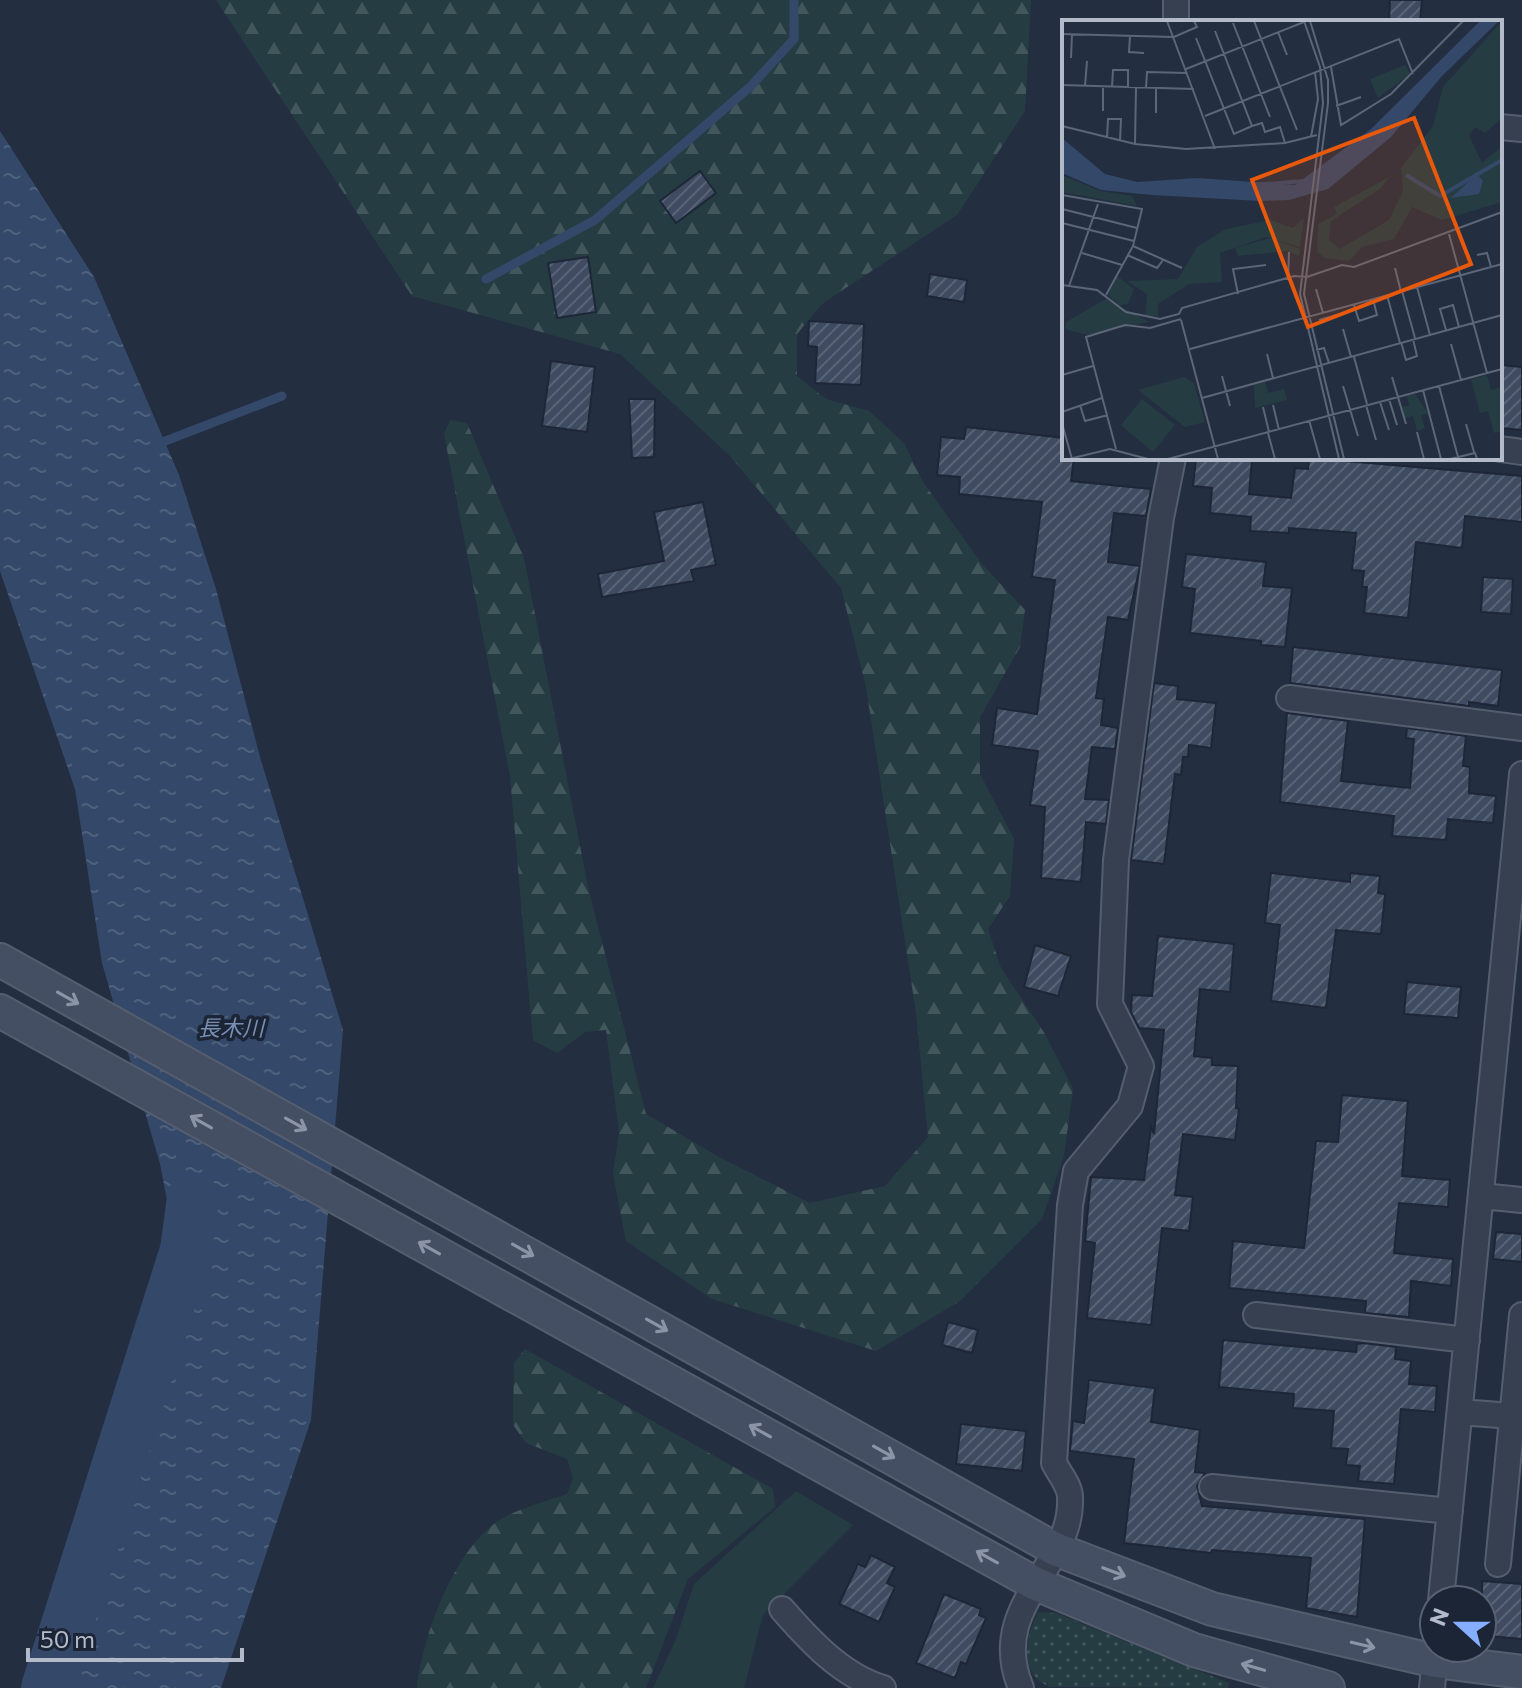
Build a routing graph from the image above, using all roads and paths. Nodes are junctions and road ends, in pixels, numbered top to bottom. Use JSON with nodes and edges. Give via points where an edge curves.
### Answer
{"nodes":[{"id":1,"x":1502,"y":127,"type":"edge"},
{"id":2,"x":1522,"y":129,"type":"edge"},
{"id":3,"x":1502,"y":449,"type":"edge"},
{"id":4,"x":1522,"y":452,"type":"edge"},
{"id":5,"x":1173,"y":460,"type":"edge"},
{"id":6,"x":1289,"y":698,"type":"dead end"},
{"id":7,"x":1522,"y":728,"type":"edge"},
{"id":8,"x":1522,"y":774,"type":"edge"},
{"id":9,"x":1517,"y":871,"type":"edge"},
{"id":10,"x":0,"y":960,"type":"edge"},
{"id":11,"x":0,"y":1011,"type":"edge"},
{"id":12,"x":1510,"y":1013,"type":"edge"},
{"id":13,"x":1482,"y":1196,"type":"junction"},
{"id":14,"x":1522,"y":1200,"type":"edge"},
{"id":15,"x":1256,"y":1315,"type":"dead end"},
{"id":16,"x":1522,"y":1315,"type":"edge"},
{"id":17,"x":1467,"y":1340,"type":"junction"},
{"id":18,"x":1460,"y":1412,"type":"junction"},
{"id":19,"x":1512,"y":1416,"type":"junction"},
{"id":20,"x":1212,"y":1487,"type":"dead end"},
{"id":21,"x":1450,"y":1511,"type":"junction"},
{"id":22,"x":1055,"y":1549,"type":"junction"},
{"id":23,"x":1498,"y":1564,"type":"dead end"},
{"id":24,"x":1034,"y":1583,"type":"junction"},
{"id":25,"x":1443,"y":1584,"type":"edge"},
{"id":26,"x":782,"y":1609,"type":"dead end"},
{"id":27,"x":1434,"y":1666,"type":"edge"},
{"id":28,"x":1522,"y":1672,"type":"edge"},
{"id":29,"x":1309,"y":1685,"type":"edge"},
{"id":30,"x":883,"y":1688,"type":"edge"},
{"id":31,"x":1021,"y":1688,"type":"edge"}],
"edges":[{"from":1,"to":2,"type":"street"},
{"from":3,"to":4,"type":"street"},
{"from":5,"to":22,"type":"street","via":[[1116,860],[1110,1004],[1141,1066],[1130,1106],[1076,1171],[1054,1463],[1071,1494],[1067,1523]]},
{"from":6,"to":7,"type":"street"},
{"from":8,"to":9,"type":"street"},
{"from":9,"to":12,"type":"street"},
{"from":10,"to":22,"type":"street","one_way":true},
{"from":24,"to":11,"type":"street","one_way":true},
{"from":12,"to":13,"type":"street"},
{"from":13,"to":14,"type":"street"},
{"from":13,"to":17,"type":"street"},
{"from":15,"to":17,"type":"street"},
{"from":16,"to":19,"type":"street"},
{"from":17,"to":18,"type":"street"},
{"from":18,"to":19,"type":"street"},
{"from":18,"to":21,"type":"street"},
{"from":19,"to":23,"type":"street"},
{"from":20,"to":21,"type":"street"},
{"from":21,"to":25,"type":"street"},
{"from":22,"to":24,"type":"street"},
{"from":22,"to":27,"type":"street","one_way":true,"via":[[1212,1609]]},
{"from":29,"to":24,"type":"street","one_way":true,"via":[[1194,1650]]},
{"from":24,"to":31,"type":"street","via":[[1010,1641]]},
{"from":26,"to":30,"type":"street","via":[[815,1646],[868,1684]]},
{"from":27,"to":28,"type":"street"}]}
